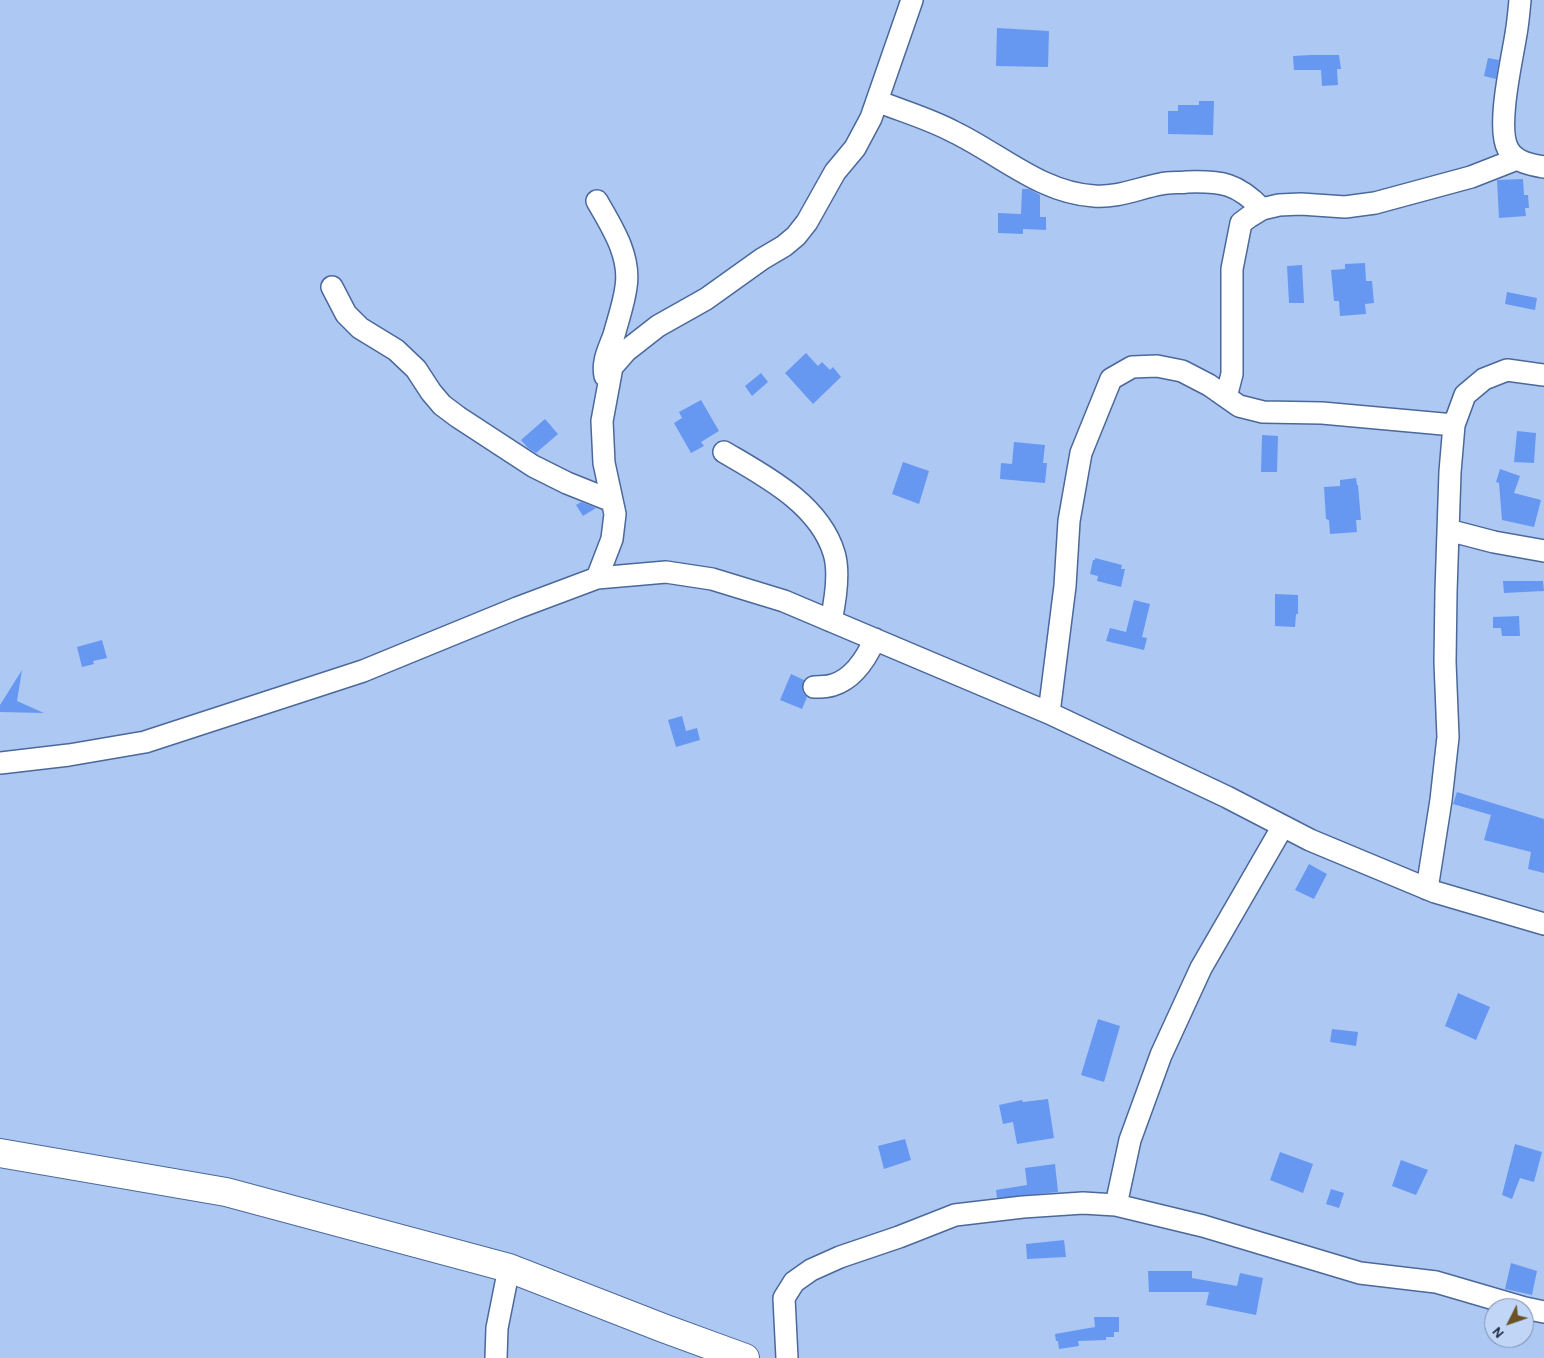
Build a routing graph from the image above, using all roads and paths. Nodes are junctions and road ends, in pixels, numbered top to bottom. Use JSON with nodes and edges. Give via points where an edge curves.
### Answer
{"nodes":[{"id":1,"x":912,"y":0,"type":"edge"},
{"id":2,"x":1520,"y":0,"type":"edge"},
{"id":3,"x":876,"y":101,"type":"junction"},
{"id":4,"x":1517,"y":159,"type":"junction"},
{"id":5,"x":1544,"y":167,"type":"edge"},
{"id":6,"x":597,"y":201,"type":"dead end"},
{"id":7,"x":1262,"y":208,"type":"junction"},
{"id":8,"x":332,"y":287,"type":"dead end"},
{"id":9,"x":1544,"y":375,"type":"edge"},
{"id":10,"x":608,"y":388,"type":"junction"},
{"id":11,"x":1226,"y":397,"type":"junction"},
{"id":12,"x":1454,"y":425,"type":"junction"},
{"id":13,"x":724,"y":452,"type":"dead end"},
{"id":14,"x":612,"y":501,"type":"junction"},
{"id":15,"x":1448,"y":530,"type":"junction"},
{"id":16,"x":1544,"y":551,"type":"edge"},
{"id":17,"x":596,"y":578,"type":"junction"},
{"id":18,"x":831,"y":621,"type":"junction"},
{"id":19,"x":875,"y":639,"type":"junction"},
{"id":20,"x":814,"y":687,"type":"dead end"},
{"id":21,"x":1049,"y":712,"type":"junction"},
{"id":22,"x":0,"y":763,"type":"edge"},
{"id":23,"x":1284,"y":826,"type":"junction"},
{"id":24,"x":1426,"y":889,"type":"junction"},
{"id":25,"x":1544,"y":924,"type":"edge"},
{"id":26,"x":0,"y":1153,"type":"edge"},
{"id":27,"x":1116,"y":1205,"type":"junction"},
{"id":28,"x":509,"y":1268,"type":"junction"},
{"id":29,"x":1544,"y":1312,"type":"edge"},
{"id":30,"x":496,"y":1358,"type":"edge"},
{"id":31,"x":745,"y":1358,"type":"edge"},
{"id":32,"x":787,"y":1358,"type":"edge"}],
"edges":[{"from":1,"to":3,"type":"street"},
{"from":2,"to":4,"type":"street","via":[[1504,118],[1508,149]]},
{"from":3,"to":7,"type":"street","via":[[954,132],[1044,184],[1095,196],[1134,191],[1162,183],[1224,183],[1240,190]]},
{"from":3,"to":10,"type":"street","via":[[855,148],[835,172],[796,236],[637,342],[612,367]]},
{"from":4,"to":5,"type":"street","via":[[1531,166]]},
{"from":4,"to":7,"type":"street","via":[[1471,177],[1374,203],[1345,207],[1301,204]]},
{"from":6,"to":10,"type":"street","via":[[617,236],[626,263],[627,286],[603,370]]},
{"from":7,"to":11,"type":"street","via":[[1241,223],[1238,237],[1232,269],[1232,374]]},
{"from":8,"to":14,"type":"street","via":[[346,314],[360,328],[396,350],[416,369],[442,405],[533,466]]},
{"from":9,"to":12,"type":"street","via":[[1507,370],[1484,379],[1465,395]]},
{"from":10,"to":14,"type":"street","via":[[602,421],[604,463]]},
{"from":11,"to":12,"type":"street","via":[[1239,406],[1264,412],[1322,413]]},
{"from":11,"to":21,"type":"street","via":[[1210,385],[1182,372],[1157,366],[1132,367],[1111,379],[1081,453],[1069,521],[1065,586]]},
{"from":12,"to":15,"type":"street"},
{"from":13,"to":18,"type":"street","via":[[779,485],[805,507],[825,534],[835,562],[836,599]]},
{"from":14,"to":17,"type":"street","via":[[615,514],[612,539]]},
{"from":15,"to":16,"type":"street"},
{"from":15,"to":24,"type":"street","via":[[1445,662],[1448,736],[1442,800]]},
{"from":17,"to":18,"type":"street","via":[[666,572],[712,580],[784,601]]},
{"from":17,"to":22,"type":"street","via":[[363,671],[145,742]]},
{"from":18,"to":19,"type":"street"},
{"from":19,"to":20,"type":"street","via":[[870,651],[844,680],[834,685]]},
{"from":19,"to":21,"type":"street"},
{"from":21,"to":23,"type":"street"},
{"from":23,"to":24,"type":"street"},
{"from":23,"to":27,"type":"street","via":[[1201,968],[1161,1056],[1130,1140]]},
{"from":24,"to":25,"type":"street"},
{"from":26,"to":28,"type":"highway","via":[[226,1192]]},
{"from":27,"to":29,"type":"street","via":[[1202,1226],[1360,1274],[1436,1282]]},
{"from":27,"to":32,"type":"street","via":[[1023,1206],[955,1215],[811,1270],[794,1282],[784,1298]]},
{"from":28,"to":30,"type":"street","via":[[500,1309]]},
{"from":28,"to":31,"type":"highway"}]}
